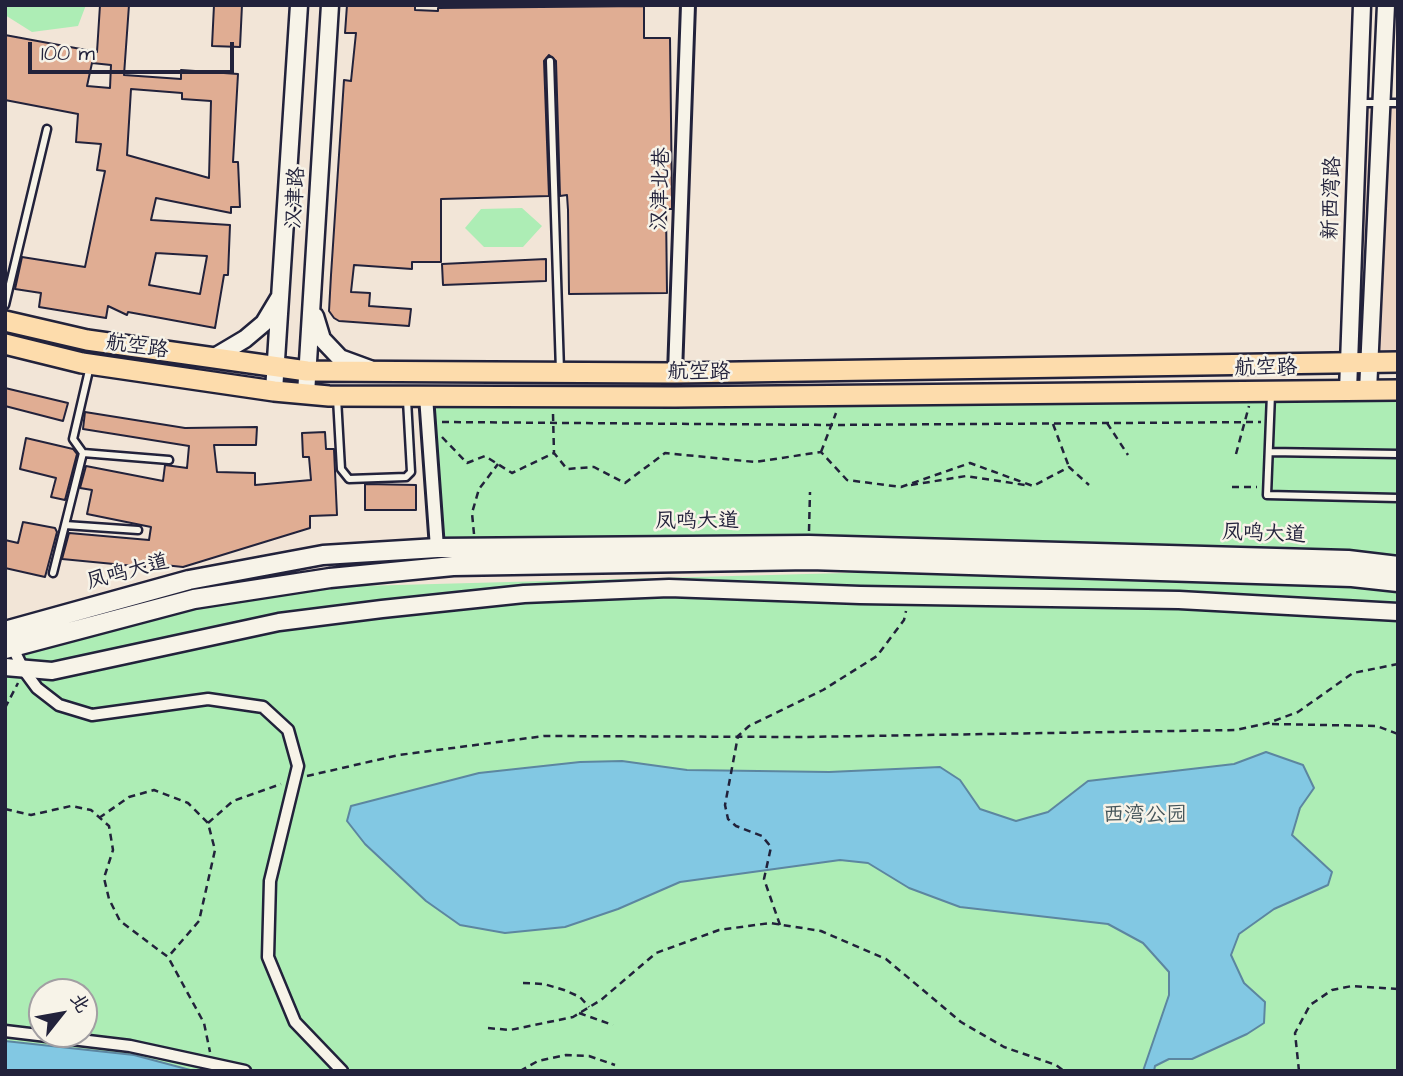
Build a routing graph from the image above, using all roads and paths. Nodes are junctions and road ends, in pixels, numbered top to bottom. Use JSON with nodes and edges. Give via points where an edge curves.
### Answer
{"nodes":[{"id":1,"x":299,"y":5,"type":"edge"},
{"id":2,"x":330,"y":5,"type":"edge"},
{"id":3,"x":688,"y":5,"type":"edge"},
{"id":4,"x":1362,"y":5,"type":"edge"},
{"id":5,"x":1386,"y":5,"type":"edge"},
{"id":6,"x":550,"y":61,"type":"dead end"},
{"id":7,"x":1357,"y":103,"type":"junction"},
{"id":8,"x":1380,"y":103,"type":"junction"},
{"id":9,"x":1398,"y":103,"type":"edge"},
{"id":10,"x":47,"y":129,"type":"dead end"},
{"id":11,"x":281,"y":296,"type":"junction"},
{"id":12,"x":312,"y":304,"type":"junction"},
{"id":13,"x":5,"y":305,"type":"edge"},
{"id":14,"x":5,"y":321,"type":"edge"},
{"id":15,"x":5,"y":344,"type":"edge"},
{"id":16,"x":213,"y":358,"type":"junction"},
{"id":17,"x":1349,"y":362,"type":"junction"},
{"id":18,"x":1370,"y":362,"type":"junction"},
{"id":19,"x":1398,"y":362,"type":"edge"},
{"id":20,"x":90,"y":364,"type":"junction"},
{"id":21,"x":276,"y":367,"type":"junction"},
{"id":22,"x":307,"y":371,"type":"junction"},
{"id":23,"x":376,"y":371,"type":"junction"},
{"id":24,"x":560,"y":373,"type":"junction"},
{"id":25,"x":675,"y":373,"type":"junction"},
{"id":26,"x":1398,"y":390,"type":"edge"},
{"id":27,"x":274,"y":391,"type":"junction"},
{"id":28,"x":1348,"y":391,"type":"junction"},
{"id":29,"x":1368,"y":391,"type":"junction"},
{"id":30,"x":1262,"y":392,"type":"junction"},
{"id":31,"x":306,"y":394,"type":"junction"},
{"id":32,"x":337,"y":396,"type":"junction"},
{"id":33,"x":416,"y":396,"type":"junction"},
{"id":34,"x":843,"y":396,"type":"junction"},
{"id":35,"x":552,"y":397,"type":"junction"},
{"id":36,"x":428,"y":422,"type":"junction"},
{"id":37,"x":1245,"y":422,"type":"junction"},
{"id":38,"x":1270,"y":422,"type":"junction"},
{"id":39,"x":1053,"y":423,"type":"junction"},
{"id":40,"x":1107,"y":423,"type":"junction"},
{"id":41,"x":553,"y":425,"type":"junction"},
{"id":42,"x":832,"y":425,"type":"junction"},
{"id":43,"x":821,"y":452,"type":"junction"},
{"id":44,"x":1269,"y":452,"type":"junction"},
{"id":45,"x":83,"y":453,"type":"junction"},
{"id":46,"x":554,"y":453,"type":"junction"},
{"id":47,"x":1236,"y":454,"type":"dead end"},
{"id":48,"x":1398,"y":454,"type":"edge"},
{"id":49,"x":1128,"y":455,"type":"dead end"},
{"id":50,"x":169,"y":460,"type":"dead end"},
{"id":51,"x":498,"y":464,"type":"junction"},
{"id":52,"x":1069,"y":467,"type":"junction"},
{"id":53,"x":1089,"y":485,"type":"dead end"},
{"id":54,"x":1033,"y":486,"type":"junction"},
{"id":55,"x":901,"y":487,"type":"junction"},
{"id":56,"x":1232,"y":487,"type":"dead end"},
{"id":57,"x":1268,"y":487,"type":"junction"},
{"id":58,"x":810,"y":492,"type":"dead end"},
{"id":59,"x":1398,"y":498,"type":"edge"},
{"id":60,"x":65,"y":525,"type":"junction"},
{"id":61,"x":138,"y":530,"type":"dead end"},
{"id":62,"x":809,"y":545,"type":"junction"},
{"id":63,"x":437,"y":548,"type":"junction"},
{"id":64,"x":476,"y":548,"type":"junction"},
{"id":65,"x":1398,"y":566,"type":"edge"},
{"id":66,"x":53,"y":573,"type":"dead end"},
{"id":67,"x":1398,"y":582,"type":"edge"},
{"id":68,"x":909,"y":596,"type":"junction"},
{"id":69,"x":1398,"y":611,"type":"edge"},
{"id":70,"x":8,"y":642,"type":"edge"},
{"id":71,"x":1398,"y":664,"type":"edge"},
{"id":72,"x":5,"y":667,"type":"edge"},
{"id":73,"x":23,"y":669,"type":"junction"},
{"id":74,"x":5,"y":708,"type":"edge"},
{"id":75,"x":1268,"y":723,"type":"junction"},
{"id":76,"x":1398,"y":734,"type":"edge"},
{"id":77,"x":738,"y":736,"type":"junction"},
{"id":78,"x":295,"y":779,"type":"junction"},
{"id":79,"x":5,"y":809,"type":"edge"},
{"id":80,"x":99,"y":817,"type":"junction"},
{"id":81,"x":208,"y":823,"type":"junction"},
{"id":82,"x":780,"y":925,"type":"junction"},
{"id":83,"x":168,"y":957,"type":"junction"},
{"id":84,"x":523,"y":983,"type":"dead end"},
{"id":85,"x":1398,"y":989,"type":"edge"},
{"id":86,"x":589,"y":1007,"type":"junction"},
{"id":87,"x":579,"y":1013,"type":"junction"},
{"id":88,"x":613,"y":1025,"type":"dead end"},
{"id":89,"x":488,"y":1028,"type":"dead end"},
{"id":90,"x":5,"y":1031,"type":"edge"},
{"id":91,"x":212,"y":1061,"type":"junction"},
{"id":92,"x":615,"y":1065,"type":"dead end"},
{"id":93,"x":245,"y":1071,"type":"edge"},
{"id":94,"x":342,"y":1071,"type":"edge"},
{"id":95,"x":520,"y":1071,"type":"edge"},
{"id":96,"x":1064,"y":1071,"type":"edge"},
{"id":97,"x":1299,"y":1071,"type":"edge"}],
"edges":[{"from":1,"to":11,"type":"street","name":"汉津路"},
{"from":2,"to":12,"type":"street","name":"汉津路"},
{"from":3,"to":25,"type":"street","name":"汉津北巷"},
{"from":4,"to":7,"type":"street","name":"新西湾路"},
{"from":5,"to":8,"type":"street","name":"新西湾路"},
{"from":6,"to":24,"type":"lane"},
{"from":7,"to":8,"type":"lane"},
{"from":7,"to":17,"type":"street","name":"新西湾路"},
{"from":8,"to":9,"type":"lane"},
{"from":8,"to":18,"type":"street","name":"新西湾路"},
{"from":10,"to":13,"type":"lane"},
{"from":11,"to":16,"type":"street","via":[[264,323]]},
{"from":11,"to":21,"type":"street","name":"汉津路"},
{"from":12,"to":22,"type":"street","name":"汉津路"},
{"from":12,"to":23,"type":"street","via":[[322,339],[340,358]]},
{"from":14,"to":16,"type":"main road","name":"航空路","via":[[87,340]]},
{"from":15,"to":20,"type":"main road","name":"航空路"},
{"from":16,"to":21,"type":"main road","name":"航空路"},
{"from":17,"to":18,"type":"main road","name":"航空路"},
{"from":17,"to":25,"type":"main road","name":"航空路"},
{"from":17,"to":28,"type":"street","name":"新西湾路"},
{"from":18,"to":19,"type":"main road","name":"航空路"},
{"from":18,"to":29,"type":"street","name":"新西湾路"},
{"from":20,"to":27,"type":"main road","name":"航空路"},
{"from":20,"to":45,"type":"lane","via":[[73,439]]},
{"from":21,"to":22,"type":"main road","name":"航空路"},
{"from":21,"to":27,"type":"street","name":"汉津路"},
{"from":22,"to":23,"type":"main road","name":"航空路"},
{"from":22,"to":31,"type":"street","name":"汉津路"},
{"from":23,"to":24,"type":"main road","name":"航空路"},
{"from":24,"to":25,"type":"main road","name":"航空路"},
{"from":26,"to":29,"type":"main road","name":"航空路"},
{"from":27,"to":31,"type":"main road","name":"航空路"},
{"from":28,"to":29,"type":"main road","name":"航空路"},
{"from":28,"to":30,"type":"main road","name":"航空路"},
{"from":30,"to":34,"type":"main road","name":"航空路"},
{"from":30,"to":37,"type":"path"},
{"from":30,"to":38,"type":"lane"},
{"from":31,"to":32,"type":"main road","name":"航空路"},
{"from":32,"to":33,"type":"main road","name":"航空路"},
{"from":32,"to":33,"type":"lane","via":[[341,469],[349,478],[405,477],[411,472]]},
{"from":33,"to":35,"type":"main road","name":"航空路"},
{"from":33,"to":36,"type":"street"},
{"from":34,"to":35,"type":"main road","name":"航空路"},
{"from":34,"to":42,"type":"path"},
{"from":35,"to":41,"type":"path"},
{"from":36,"to":41,"type":"path"},
{"from":36,"to":51,"type":"path","via":[[467,463],[485,456]]},
{"from":36,"to":63,"type":"street"},
{"from":37,"to":38,"type":"path"},
{"from":37,"to":40,"type":"path"},
{"from":37,"to":47,"type":"path"},
{"from":38,"to":44,"type":"lane"},
{"from":39,"to":40,"type":"path"},
{"from":39,"to":42,"type":"path"},
{"from":39,"to":52,"type":"path"},
{"from":40,"to":49,"type":"path"},
{"from":41,"to":42,"type":"path"},
{"from":41,"to":46,"type":"path"},
{"from":42,"to":43,"type":"path"},
{"from":43,"to":46,"type":"path","via":[[755,462],[665,453],[625,483],[594,467],[567,469]]},
{"from":43,"to":55,"type":"path","via":[[847,480]]},
{"from":44,"to":48,"type":"lane"},
{"from":44,"to":57,"type":"lane"},
{"from":45,"to":50,"type":"lane"},
{"from":45,"to":60,"type":"lane"},
{"from":46,"to":51,"type":"path","via":[[512,473]]},
{"from":51,"to":64,"type":"path","via":[[479,489],[472,513]]},
{"from":52,"to":53,"type":"path"},
{"from":52,"to":54,"type":"path"},
{"from":54,"to":55,"type":"path","via":[[966,477]]},
{"from":54,"to":55,"type":"path","via":[[970,463]]},
{"from":56,"to":57,"type":"path"},
{"from":57,"to":59,"type":"lane","via":[[1268,495]]},
{"from":58,"to":62,"type":"path"},
{"from":60,"to":61,"type":"lane"},
{"from":60,"to":66,"type":"lane"},
{"from":62,"to":64,"type":"main road","name":"凤鸣大道"},
{"from":62,"to":65,"type":"main road","name":"凤鸣大道","via":[[1348,560]]},
{"from":63,"to":64,"type":"main road","name":"凤鸣大道"},
{"from":63,"to":70,"type":"main road","name":"凤鸣大道","via":[[323,555],[189,580]]},
{"from":67,"to":70,"type":"main road","name":"凤鸣大道","via":[[810,560],[453,566],[330,578],[194,599]]},
{"from":68,"to":69,"type":"street","via":[[1179,600]]},
{"from":68,"to":73,"type":"street","via":[[669,588],[524,594],[279,622],[52,671]]},
{"from":68,"to":77,"type":"path","via":[[904,620],[877,656]]},
{"from":70,"to":73,"type":"street"},
{"from":71,"to":75,"type":"path","via":[[1353,673],[1298,712]]},
{"from":72,"to":73,"type":"street"},
{"from":73,"to":74,"type":"path"},
{"from":73,"to":78,"type":"street","via":[[37,688],[59,705],[92,715],[208,699],[263,706],[288,730],[298,766]]},
{"from":75,"to":76,"type":"path","via":[[1377,726]]},
{"from":75,"to":77,"type":"path","via":[[1236,730]]},
{"from":77,"to":78,"type":"path","via":[[544,736],[399,755]]},
{"from":77,"to":82,"type":"path","via":[[725,805],[728,819],[762,836],[771,847],[764,879]]},
{"from":78,"to":81,"type":"path","via":[[233,802]]},
{"from":78,"to":94,"type":"street","via":[[270,881],[268,957],[295,1022]]},
{"from":79,"to":80,"type":"path","via":[[31,815],[71,806],[91,810]]},
{"from":80,"to":81,"type":"path","via":[[129,797],[154,790],[188,803]]},
{"from":80,"to":83,"type":"path","via":[[109,826],[114,850],[104,878],[120,921]]},
{"from":81,"to":83,"type":"path","via":[[215,850],[199,921]]},
{"from":82,"to":86,"type":"path","via":[[719,930],[656,953]]},
{"from":82,"to":96,"type":"path","via":[[821,931],[886,959],[961,1022],[1004,1047]]},
{"from":83,"to":91,"type":"path","via":[[204,1023]]},
{"from":84,"to":86,"type":"path","via":[[564,990]]},
{"from":85,"to":97,"type":"path","via":[[1352,986],[1332,990],[1310,1005],[1295,1033]]},
{"from":86,"to":87,"type":"path"},
{"from":87,"to":88,"type":"path"},
{"from":87,"to":89,"type":"path","via":[[510,1030]]},
{"from":90,"to":91,"type":"street"},
{"from":91,"to":93,"type":"street"},
{"from":92,"to":95,"type":"path","via":[[589,1056],[566,1055],[538,1061]]}]}
